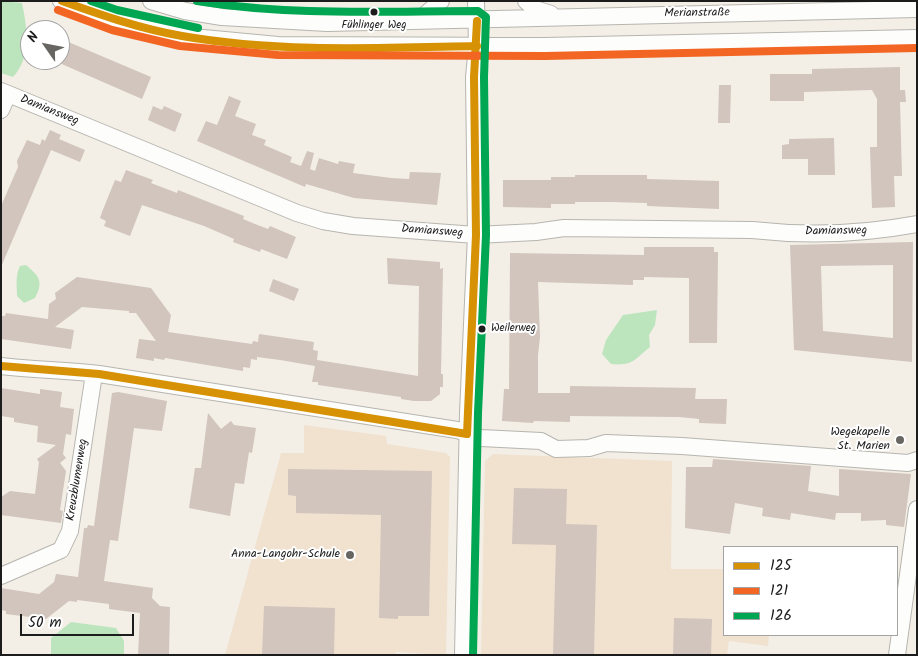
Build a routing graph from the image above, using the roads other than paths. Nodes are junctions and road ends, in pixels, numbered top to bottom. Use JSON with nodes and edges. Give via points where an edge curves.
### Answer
{"nodes":[{"id":1,"x":61,"y":1,"type":"edge"},
{"id":2,"x":152,"y":1,"type":"edge"},
{"id":3,"x":441,"y":1,"type":"edge"},
{"id":4,"x":476,"y":1,"type":"edge"},
{"id":5,"x":526,"y":1,"type":"edge"},
{"id":6,"x":917,"y":9,"type":"edge"},
{"id":7,"x":560,"y":17,"type":"junction"},
{"id":8,"x":477,"y":20,"type":"junction"},
{"id":9,"x":418,"y":21,"type":"junction"},
{"id":10,"x":917,"y":38,"type":"edge"},
{"id":11,"x":477,"y":46,"type":"junction"},
{"id":12,"x":5,"y":93,"type":"edge"},
{"id":13,"x":1,"y":110,"type":"edge"},
{"id":14,"x":917,"y":224,"type":"edge"},
{"id":15,"x":476,"y":235,"type":"junction"},
{"id":16,"x":1,"y":366,"type":"edge"},
{"id":17,"x":94,"y":374,"type":"junction"},
{"id":18,"x":467,"y":434,"type":"junction"},
{"id":19,"x":917,"y":460,"type":"edge"},
{"id":20,"x":917,"y":509,"type":"edge"},
{"id":21,"x":1,"y":576,"type":"edge"},
{"id":22,"x":463,"y":655,"type":"edge"},
{"id":23,"x":898,"y":655,"type":"edge"}],
"edges":[{"from":1,"to":11,"type":"street","via":[[122,22],[182,36],[228,42],[325,47]]},
{"from":2,"to":9,"type":"street","name":"Merianstraße","via":[[186,11],[263,20],[327,23]]},
{"from":3,"to":9,"type":"street"},
{"from":4,"to":8,"type":"street"},
{"from":5,"to":7,"type":"street","via":[[535,9]]},
{"from":6,"to":7,"type":"street","name":"Merianstraße"},
{"from":7,"to":8,"type":"street","name":"Merianstraße"},
{"from":8,"to":9,"type":"street","name":"Merianstraße"},
{"from":8,"to":11,"type":"street"},
{"from":10,"to":11,"type":"street"},
{"from":11,"to":15,"type":"street","via":[[474,77]]},
{"from":12,"to":13,"type":"street"},
{"from":12,"to":15,"type":"street","name":"Damiansweg","via":[[323,221]]},
{"from":14,"to":15,"type":"street","name":"Damiansweg","via":[[864,231],[777,233],[564,228]]},
{"from":15,"to":18,"type":"street"},
{"from":16,"to":17,"type":"street"},
{"from":17,"to":18,"type":"street"},
{"from":17,"to":21,"type":"street","name":"Kreuzblumenweg","via":[[70,531],[61,550]]},
{"from":18,"to":19,"type":"street","via":[[481,438],[541,441],[556,449],[589,448],[606,443],[908,463]]},
{"from":18,"to":22,"type":"street"},
{"from":20,"to":23,"type":"street"}]}
